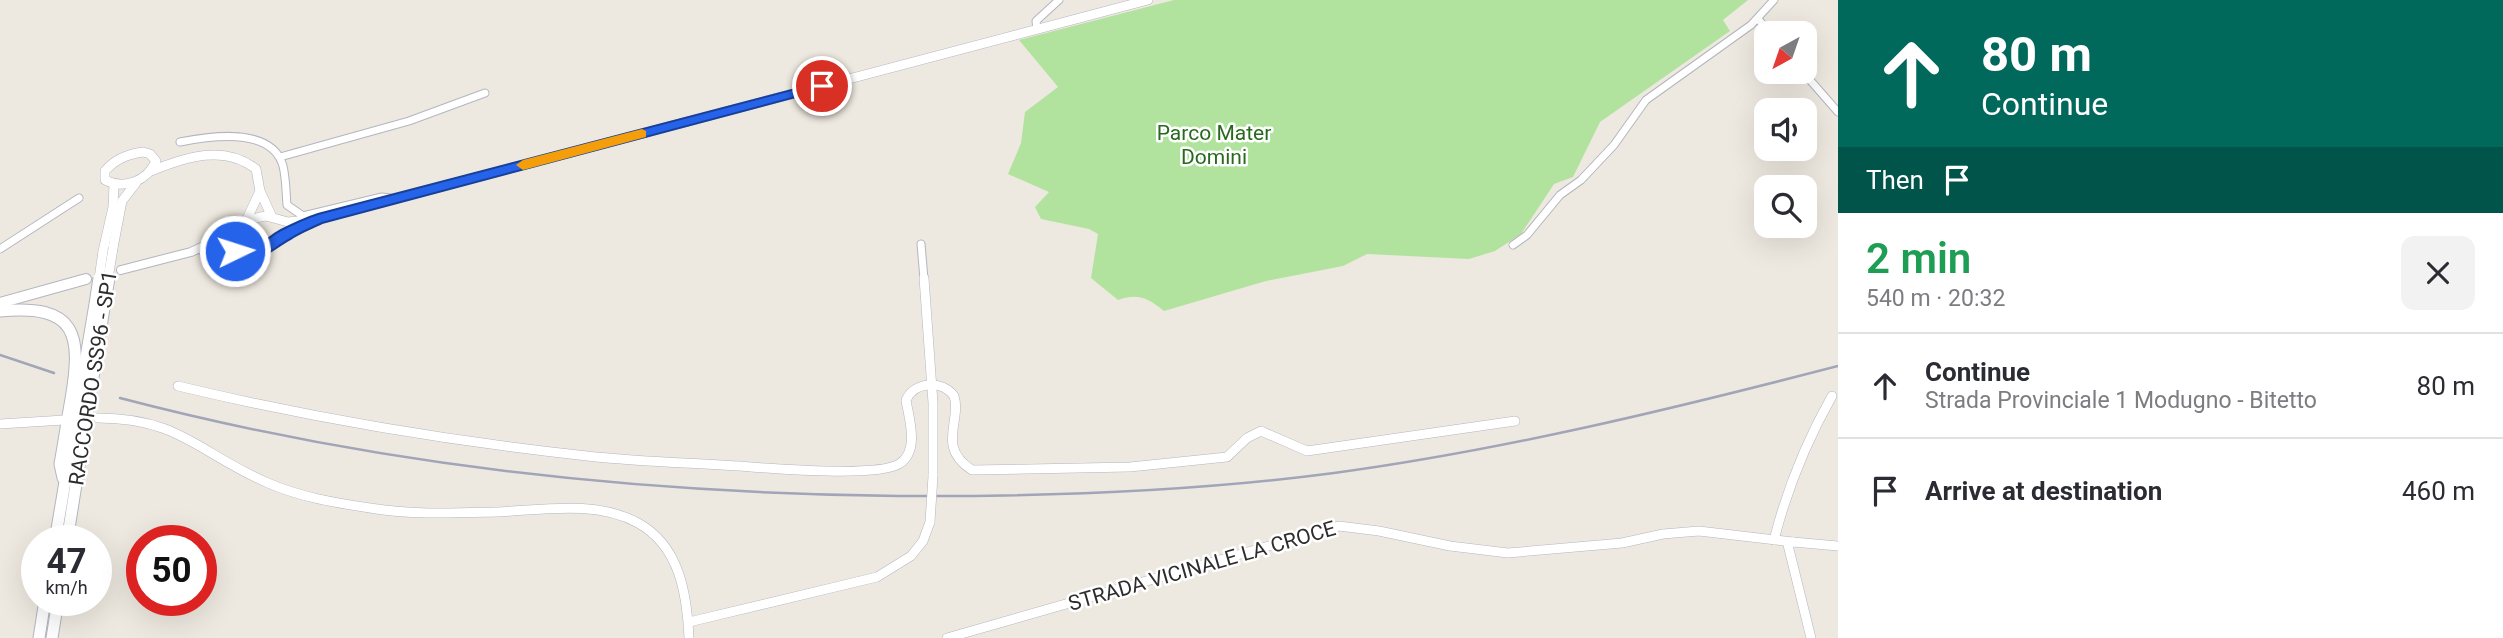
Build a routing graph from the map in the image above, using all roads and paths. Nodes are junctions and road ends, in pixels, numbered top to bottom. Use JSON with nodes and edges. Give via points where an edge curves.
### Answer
{"nodes":[{"id":1,"x":1059,"y":0,"type":"edge"},
{"id":2,"x":1148,"y":0,"type":"edge"},
{"id":3,"x":1774,"y":0,"type":"edge"},
{"id":4,"x":1758,"y":19,"type":"joint"},
{"id":5,"x":1037,"y":29,"type":"junction"},
{"id":6,"x":1814,"y":84,"type":"edge"},
{"id":7,"x":485,"y":93,"type":"dead end"},
{"id":8,"x":1838,"y":112,"type":"edge"},
{"id":9,"x":180,"y":142,"type":"dead end"},
{"id":10,"x":154,"y":157,"type":"junction"},
{"id":11,"x":192,"y":157,"type":"junction"},
{"id":12,"x":280,"y":157,"type":"junction"},
{"id":13,"x":148,"y":174,"type":"junction"},
{"id":14,"x":114,"y":185,"type":"junction"},
{"id":15,"x":260,"y":191,"type":"junction"},
{"id":16,"x":79,"y":198,"type":"dead end"},
{"id":17,"x":397,"y":198,"type":"junction"},
{"id":18,"x":114,"y":217,"type":"junction"},
{"id":19,"x":271,"y":217,"type":"junction"},
{"id":20,"x":318,"y":219,"type":"junction"},
{"id":21,"x":283,"y":222,"type":"junction"},
{"id":22,"x":245,"y":223,"type":"junction"},
{"id":23,"x":234,"y":232,"type":"junction"},
{"id":24,"x":283,"y":236,"type":"junction"},
{"id":25,"x":921,"y":244,"type":"dead end"},
{"id":26,"x":1513,"y":245,"type":"dead end"},
{"id":27,"x":233,"y":248,"type":"junction"},
{"id":28,"x":0,"y":249,"type":"edge"},
{"id":29,"x":191,"y":252,"type":"junction"},
{"id":30,"x":121,"y":270,"type":"dead end"},
{"id":31,"x":86,"y":279,"type":"dead end"},
{"id":32,"x":0,"y":303,"type":"edge"},
{"id":33,"x":100,"y":303,"type":"junction"},
{"id":34,"x":0,"y":311,"type":"edge"},
{"id":35,"x":932,"y":385,"type":"junction"},
{"id":36,"x":178,"y":386,"type":"dead end"},
{"id":37,"x":1832,"y":396,"type":"dead end"},
{"id":38,"x":98,"y":418,"type":"dead end"},
{"id":39,"x":64,"y":420,"type":"dead end"},
{"id":40,"x":1515,"y":421,"type":"dead end"},
{"id":41,"x":0,"y":424,"type":"edge"},
{"id":42,"x":64,"y":485,"type":"junction"},
{"id":43,"x":58,"y":525,"type":"edge"},
{"id":44,"x":69,"y":525,"type":"edge"},
{"id":45,"x":1774,"y":540,"type":"junction"},
{"id":46,"x":1793,"y":542,"type":"junction"},
{"id":47,"x":1838,"y":546,"type":"edge"},
{"id":48,"x":42,"y":616,"type":"edge"},
{"id":49,"x":55,"y":616,"type":"edge"},
{"id":50,"x":689,"y":622,"type":"junction"},
{"id":51,"x":39,"y":638,"type":"edge"},
{"id":52,"x":52,"y":638,"type":"edge"},
{"id":53,"x":689,"y":638,"type":"edge"},
{"id":54,"x":947,"y":638,"type":"edge"},
{"id":55,"x":1811,"y":638,"type":"edge"}],
"edges":[{"from":1,"to":5,"type":"street","via":[[1041,14]]},
{"from":2,"to":5,"type":"main road"},
{"from":3,"to":4,"type":"street"},
{"from":4,"to":26,"type":"street","via":[[1646,100],[1614,145]]},
{"from":5,"to":17,"type":"main road"},
{"from":6,"to":8,"type":"street"},
{"from":7,"to":12,"type":"street","via":[[409,121]]},
{"from":9,"to":12,"type":"street","via":[[236,136],[272,147]]},
{"from":10,"to":11,"type":"main road"},
{"from":10,"to":13,"type":"main road","via":[[155,166]]},
{"from":10,"to":14,"type":"main road","name":"RACCORDO SS96 - SP1","via":[[136,153],[114,161],[104,176]]},
{"from":11,"to":13,"type":"main road"},
{"from":11,"to":15,"type":"main road","via":[[219,154],[241,158],[256,169]]},
{"from":12,"to":17,"type":"street","via":[[287,205],[296,214],[313,215],[382,197]]},
{"from":13,"to":14,"type":"main road"},
{"from":13,"to":18,"type":"main road","via":[[125,195]]},
{"from":14,"to":18,"type":"main road","name":"RACCORDO SS96 - SP1"},
{"from":15,"to":19,"type":"main road"},
{"from":15,"to":22,"type":"main road"},
{"from":16,"to":28,"type":"street"},
{"from":17,"to":20,"type":"main road"},
{"from":18,"to":33,"type":"main road","name":"RACCORDO SS96 - SP1","bridge":true},
{"from":19,"to":21,"type":"main road"},
{"from":19,"to":22,"type":"main road"},
{"from":20,"to":21,"type":"main road"},
{"from":20,"to":24,"type":"main road"},
{"from":21,"to":24,"type":"main road"},
{"from":22,"to":23,"type":"main road"},
{"from":23,"to":27,"type":"main road"},
{"from":23,"to":29,"type":"street"},
{"from":24,"to":27,"type":"main road","via":[[260,252]]},
{"from":25,"to":35,"type":"street"},
{"from":27,"to":29,"type":"street"},
{"from":29,"to":30,"type":"street"},
{"from":31,"to":32,"type":"street"},
{"from":33,"to":42,"type":"main road","name":"RACCORDO SS96 - SP1"},
{"from":33,"to":44,"type":"main road","name":"RACCORDO SS96 - SP1"},
{"from":34,"to":42,"type":"main road","via":[[52,314],[63,321],[76,341],[77,366],[60,464]]},
{"from":35,"to":36,"type":"street","via":[[908,394],[912,441],[901,463],[888,469],[810,471],[589,456],[467,441],[263,406]]},
{"from":35,"to":40,"type":"street","via":[[953,392],[952,435],[961,463],[972,470],[1130,467],[1227,457],[1246,437],[1261,431],[1307,451]]},
{"from":35,"to":50,"type":"street","bridge":true,"via":[[930,522],[926,538],[913,555],[877,578]]},
{"from":37,"to":45,"type":"street","via":[[1808,439]]},
{"from":38,"to":50,"type":"street","via":[[158,422],[255,477],[290,491],[376,510],[568,508],[621,516],[656,536],[671,557],[684,588]]},
{"from":39,"to":41,"type":"street"},
{"from":42,"to":43,"type":"main road","name":"RACCORDO SS96 - SP1"},
{"from":45,"to":46,"type":"street","name":"STRADA VICINALE LA CROCE"},
{"from":45,"to":54,"type":"street","name":"STRADA VICINALE LA CROCE","via":[[1686,532],[1508,553],[1339,526]]},
{"from":46,"to":47,"type":"street","name":"STRADA VICINALE LA CROCE"},
{"from":46,"to":55,"type":"street","via":[[1788,545]]},
{"from":48,"to":51,"type":"main road"},
{"from":49,"to":52,"type":"main road"},
{"from":50,"to":53,"type":"street"}]}
